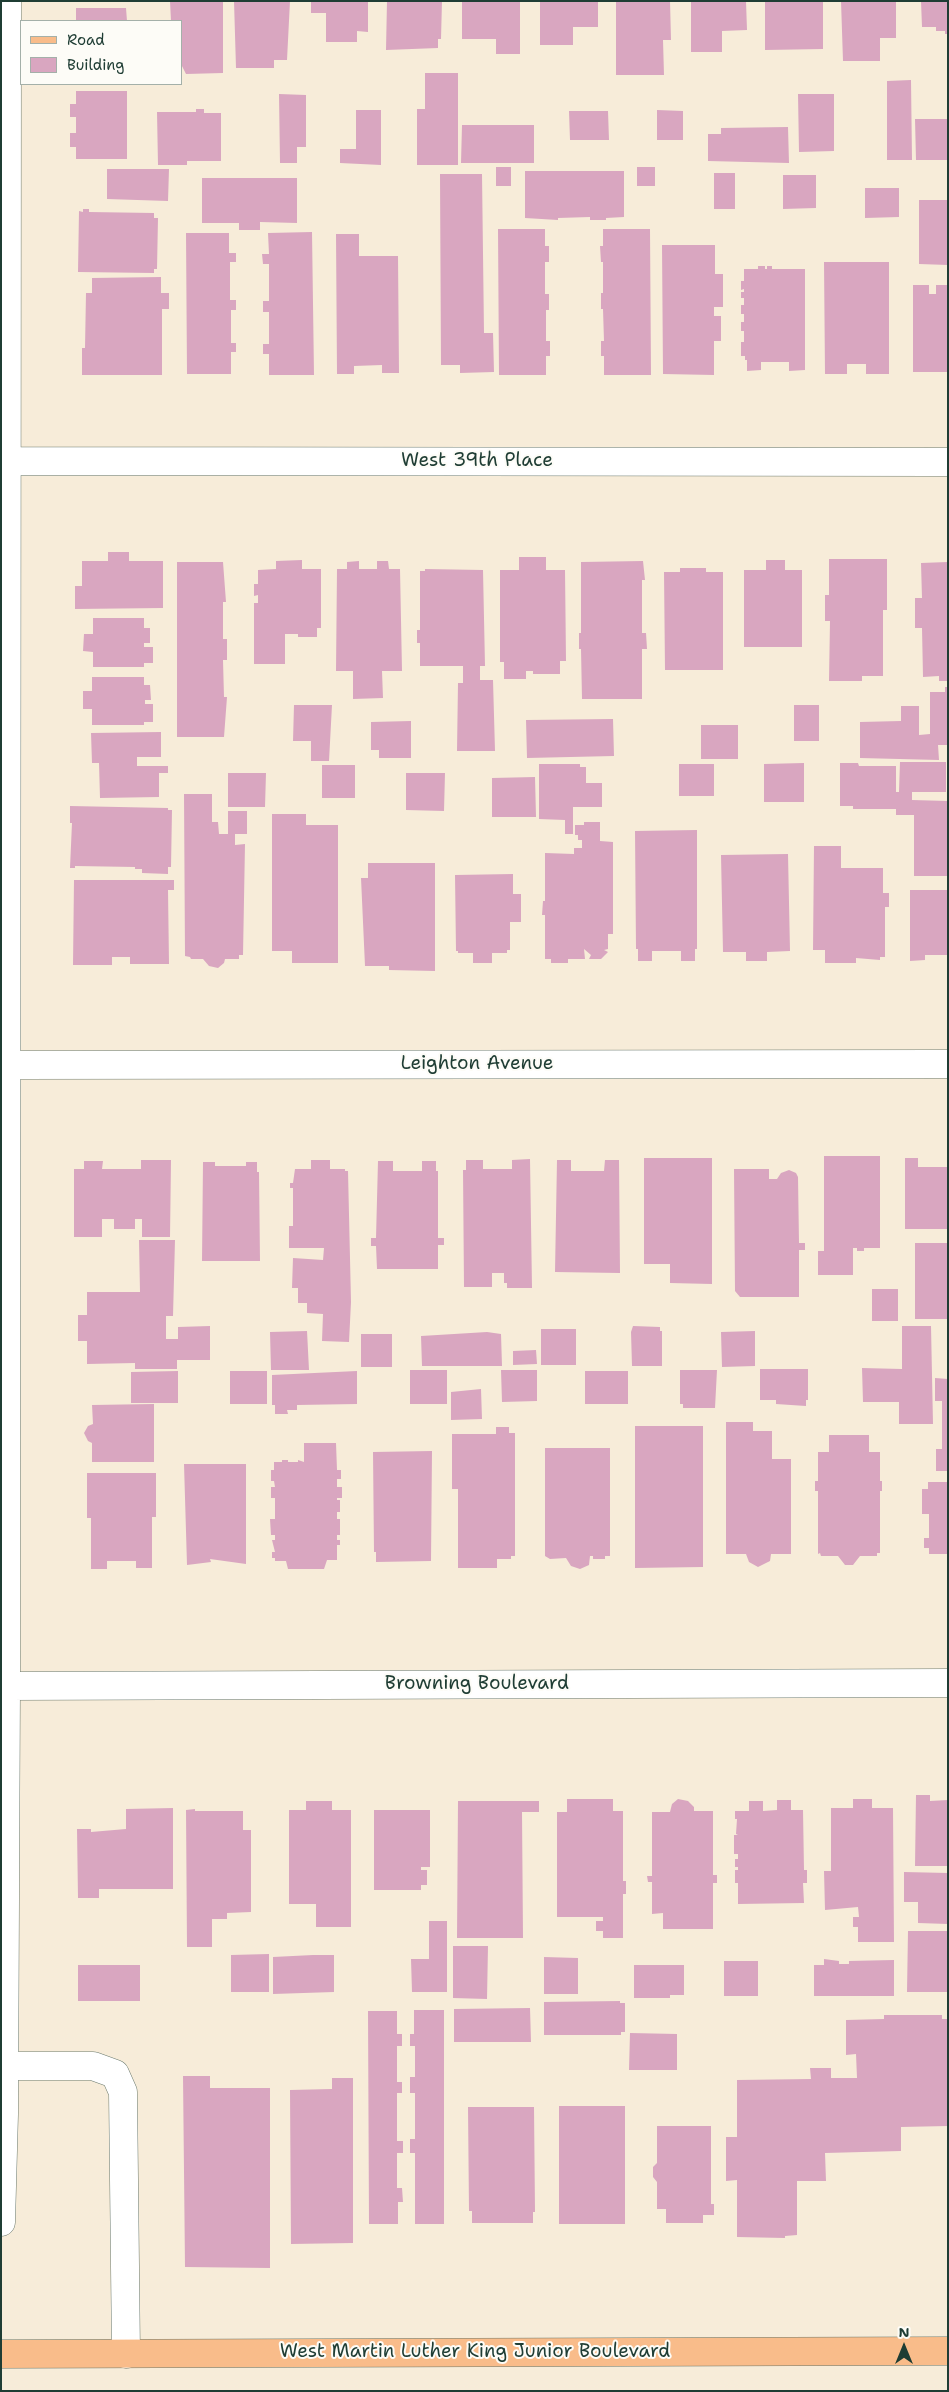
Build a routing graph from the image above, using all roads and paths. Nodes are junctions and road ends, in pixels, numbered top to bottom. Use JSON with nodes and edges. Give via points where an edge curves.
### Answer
{"nodes":[{"id":1,"x":7,"y":1,"type":"edge"},
{"id":2,"x":6,"y":461,"type":"junction"},
{"id":3,"x":948,"y":462,"type":"edge"},
{"id":4,"x":948,"y":1064,"type":"edge"},
{"id":5,"x":6,"y":1065,"type":"junction"},
{"id":6,"x":948,"y":1682,"type":"edge"},
{"id":7,"x":6,"y":1686,"type":"junction"},
{"id":8,"x":4,"y":2066,"type":"junction"},
{"id":9,"x":1,"y":2222,"type":"edge"},
{"id":10,"x":948,"y":2351,"type":"edge"},
{"id":11,"x":1,"y":2354,"type":"edge"},
{"id":12,"x":126,"y":2354,"type":"junction"}],
"edges":[{"from":1,"to":2,"type":"street"},
{"from":2,"to":3,"type":"street","name":"West 39th Place"},
{"from":2,"to":5,"type":"street"},
{"from":4,"to":5,"type":"street","name":"Leighton Avenue"},
{"from":5,"to":7,"type":"street"},
{"from":6,"to":7,"type":"street","name":"Browning Boulevard"},
{"from":7,"to":8,"type":"street"},
{"from":8,"to":9,"type":"street"},
{"from":8,"to":12,"type":"street","via":[[93,2066],[115,2074],[123,2092]]},
{"from":10,"to":12,"type":"main road","name":"West Martin Luther King Junior Boulevard"},
{"from":11,"to":12,"type":"main road","name":"West Martin Luther King Junior Boulevard"}]}
